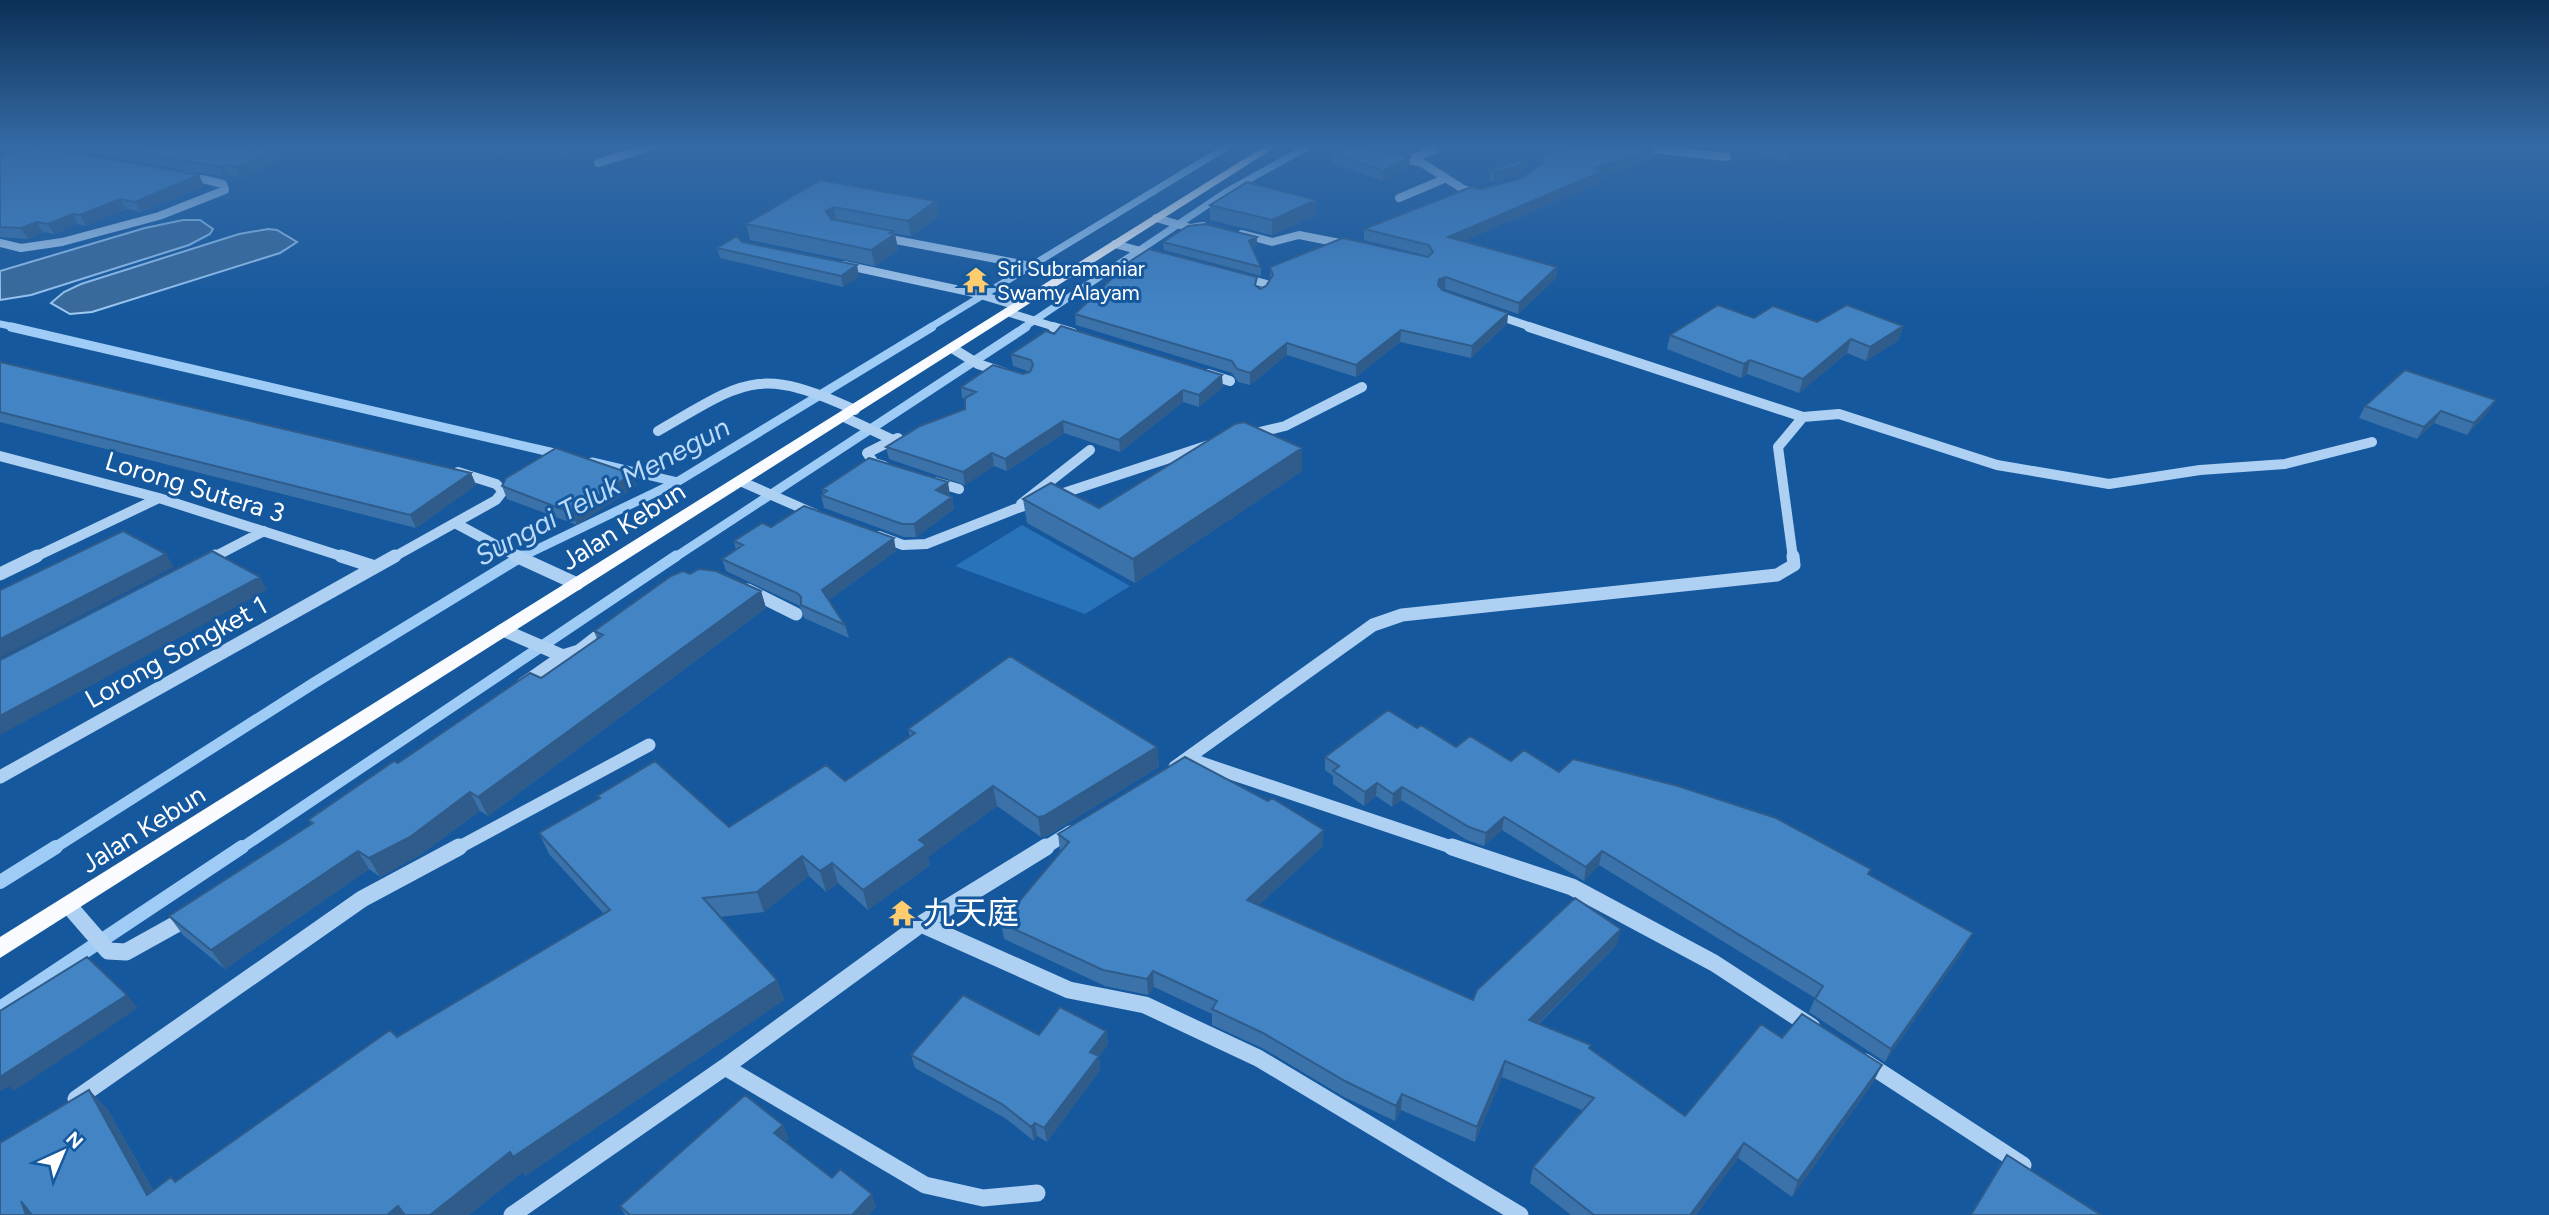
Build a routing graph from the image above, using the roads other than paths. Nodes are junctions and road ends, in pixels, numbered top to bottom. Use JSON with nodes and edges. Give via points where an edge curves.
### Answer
{"nodes":[{"id":1,"x":197,"y":203,"type":"edge"},
{"id":2,"x":1189,"y":203,"type":"edge"},
{"id":3,"x":1164,"y":220,"type":"junction"},
{"id":4,"x":1218,"y":229,"type":"edge"},
{"id":5,"x":1230,"y":231,"type":"edge"},
{"id":6,"x":872,"y":236,"type":"edge"},
{"id":7,"x":0,"y":243,"type":"edge"},
{"id":8,"x":1123,"y":246,"type":"junction"},
{"id":9,"x":1365,"y":249,"type":"edge"},
{"id":10,"x":1168,"y":259,"type":"edge"},
{"id":11,"x":834,"y":263,"type":"edge"},
{"id":12,"x":1230,"y":274,"type":"edge"},
{"id":13,"x":1064,"y":276,"type":"junction"},
{"id":14,"x":1261,"y":294,"type":"edge"},
{"id":15,"x":1012,"y":309,"type":"junction"},
{"id":16,"x":1479,"y":309,"type":"edge"},
{"id":17,"x":1078,"y":334,"type":"edge"},
{"id":18,"x":952,"y":348,"type":"junction"},
{"id":19,"x":1192,"y":369,"type":"edge"},
{"id":20,"x":1017,"y":375,"type":"edge"},
{"id":21,"x":1230,"y":381,"type":"edge"},
{"id":22,"x":1362,"y":387,"type":"dead end"},
{"id":23,"x":1803,"y":417,"type":"junction"},
{"id":24,"x":854,"y":418,"type":"junction"},
{"id":25,"x":658,"y":432,"type":"dead end"},
{"id":26,"x":1233,"y":439,"type":"edge"},
{"id":27,"x":1220,"y":442,"type":"edge"},
{"id":28,"x":2372,"y":442,"type":"dead end"},
{"id":29,"x":1090,"y":450,"type":"dead end"},
{"id":30,"x":0,"y":456,"type":"edge"},
{"id":31,"x":441,"y":468,"type":"edge"},
{"id":32,"x":899,"y":470,"type":"edge"},
{"id":33,"x":923,"y":478,"type":"edge"},
{"id":34,"x":740,"y":481,"type":"junction"},
{"id":35,"x":959,"y":489,"type":"edge"},
{"id":36,"x":159,"y":498,"type":"junction"},
{"id":37,"x":1016,"y":509,"type":"junction"},
{"id":38,"x":828,"y":518,"type":"edge"},
{"id":39,"x":455,"y":523,"type":"junction"},
{"id":40,"x":264,"y":531,"type":"junction"},
{"id":41,"x":868,"y":532,"type":"edge"},
{"id":42,"x":375,"y":567,"type":"junction"},
{"id":43,"x":192,"y":568,"type":"edge"},
{"id":44,"x":0,"y":574,"type":"edge"},
{"id":45,"x":732,"y":582,"type":"edge"},
{"id":46,"x":577,"y":584,"type":"junction"},
{"id":47,"x":796,"y":614,"type":"dead end"},
{"id":48,"x":617,"y":621,"type":"edge"},
{"id":49,"x":503,"y":630,"type":"junction"},
{"id":50,"x":556,"y":654,"type":"junction"},
{"id":51,"x":507,"y":696,"type":"edge"},
{"id":52,"x":649,"y":745,"type":"dead end"},
{"id":53,"x":1189,"y":759,"type":"junction"},
{"id":54,"x":1166,"y":773,"type":"edge"},
{"id":55,"x":0,"y":777,"type":"edge"},
{"id":56,"x":1084,"y":823,"type":"edge"},
{"id":57,"x":69,"y":906,"type":"junction"},
{"id":58,"x":204,"y":908,"type":"edge"},
{"id":59,"x":921,"y":924,"type":"junction"},
{"id":60,"x":94,"y":936,"type":"joint"},
{"id":61,"x":0,"y":949,"type":"edge"},
{"id":62,"x":108,"y":951,"type":"joint"},
{"id":63,"x":1830,"y":1039,"type":"edge"},
{"id":64,"x":1854,"y":1055,"type":"edge"},
{"id":65,"x":725,"y":1067,"type":"junction"},
{"id":66,"x":65,"y":1107,"type":"edge"},
{"id":67,"x":2040,"y":1177,"type":"edge"},
{"id":68,"x":1037,"y":1193,"type":"dead end"},
{"id":69,"x":512,"y":1215,"type":"edge"},
{"id":70,"x":1520,"y":1215,"type":"edge"}],
"edges":[{"from":1,"to":7,"type":"street","via":[[104,231],[22,248]]},
{"from":2,"to":3,"type":"main road","name":"Jalan Kebun"},
{"from":3,"to":4,"type":"street"},
{"from":3,"to":8,"type":"main road","name":"Jalan Kebun"},
{"from":5,"to":9,"type":"street","via":[[1272,242],[1299,236]]},
{"from":6,"to":13,"type":"street"},
{"from":8,"to":10,"type":"street"},
{"from":8,"to":13,"type":"main road","name":"Jalan Kebun"},
{"from":11,"to":15,"type":"street","via":[[987,296]]},
{"from":12,"to":14,"type":"street","via":[[1268,284]]},
{"from":13,"to":15,"type":"main road","name":"Jalan Kebun"},
{"from":15,"to":17,"type":"street"},
{"from":15,"to":18,"type":"main road","name":"Jalan Kebun"},
{"from":16,"to":23,"type":"street"},
{"from":18,"to":20,"type":"street","via":[[974,362]]},
{"from":18,"to":24,"type":"main road","name":"Jalan Kebun"},
{"from":19,"to":21,"type":"street"},
{"from":22,"to":26,"type":"street","via":[[1285,426]]},
{"from":23,"to":28,"type":"street","via":[[1839,414],[1997,465],[2109,484],[2200,470],[2285,464]]},
{"from":23,"to":53,"type":"street","via":[[1778,447],[1794,565],[1777,575],[1402,615],[1373,625]]},
{"from":24,"to":25,"type":"street","via":[[829,398],[774,383],[738,386]]},
{"from":24,"to":32,"type":"street","via":[[899,438],[867,453],[874,463]]},
{"from":24,"to":34,"type":"main road","name":"Jalan Kebun"},
{"from":27,"to":37,"type":"street"},
{"from":29,"to":37,"type":"street"},
{"from":30,"to":36,"type":"street","name":"Lorong Sutera 3"},
{"from":31,"to":39,"type":"street","name":"Lorong Songket 1","via":[[496,484],[503,491],[496,500]]},
{"from":33,"to":35,"type":"street"},
{"from":34,"to":38,"type":"street"},
{"from":34,"to":46,"type":"main road","name":"Jalan Kebun"},
{"from":36,"to":40,"type":"street","name":"Lorong Sutera 3"},
{"from":36,"to":44,"type":"street"},
{"from":37,"to":41,"type":"street","via":[[926,544],[903,545]]},
{"from":39,"to":42,"type":"street","name":"Lorong Songket 1"},
{"from":39,"to":46,"type":"street"},
{"from":40,"to":42,"type":"street","name":"Lorong Sutera 3"},
{"from":40,"to":43,"type":"street"},
{"from":42,"to":55,"type":"street","name":"Lorong Songket 1"},
{"from":45,"to":47,"type":"street"},
{"from":46,"to":49,"type":"main road","name":"Jalan Kebun"},
{"from":48,"to":50,"type":"street","via":[[579,651]]},
{"from":49,"to":50,"type":"street"},
{"from":49,"to":57,"type":"main road","name":"Jalan Kebun"},
{"from":50,"to":51,"type":"street"},
{"from":52,"to":66,"type":"street","via":[[362,900]]},
{"from":53,"to":54,"type":"street"},
{"from":53,"to":63,"type":"street","via":[[1572,887],[1714,963]]},
{"from":56,"to":59,"type":"street"},
{"from":57,"to":60,"type":"street"},
{"from":57,"to":61,"type":"main road","name":"Jalan Kebun"},
{"from":58,"to":62,"type":"street","via":[[126,952]]},
{"from":59,"to":65,"type":"street"},
{"from":59,"to":70,"type":"street","via":[[1069,990],[1145,1006],[1258,1058]]},
{"from":60,"to":62,"type":"street"},
{"from":64,"to":67,"type":"street"},
{"from":65,"to":68,"type":"street","via":[[925,1185],[983,1198]]},
{"from":65,"to":69,"type":"street"}]}
